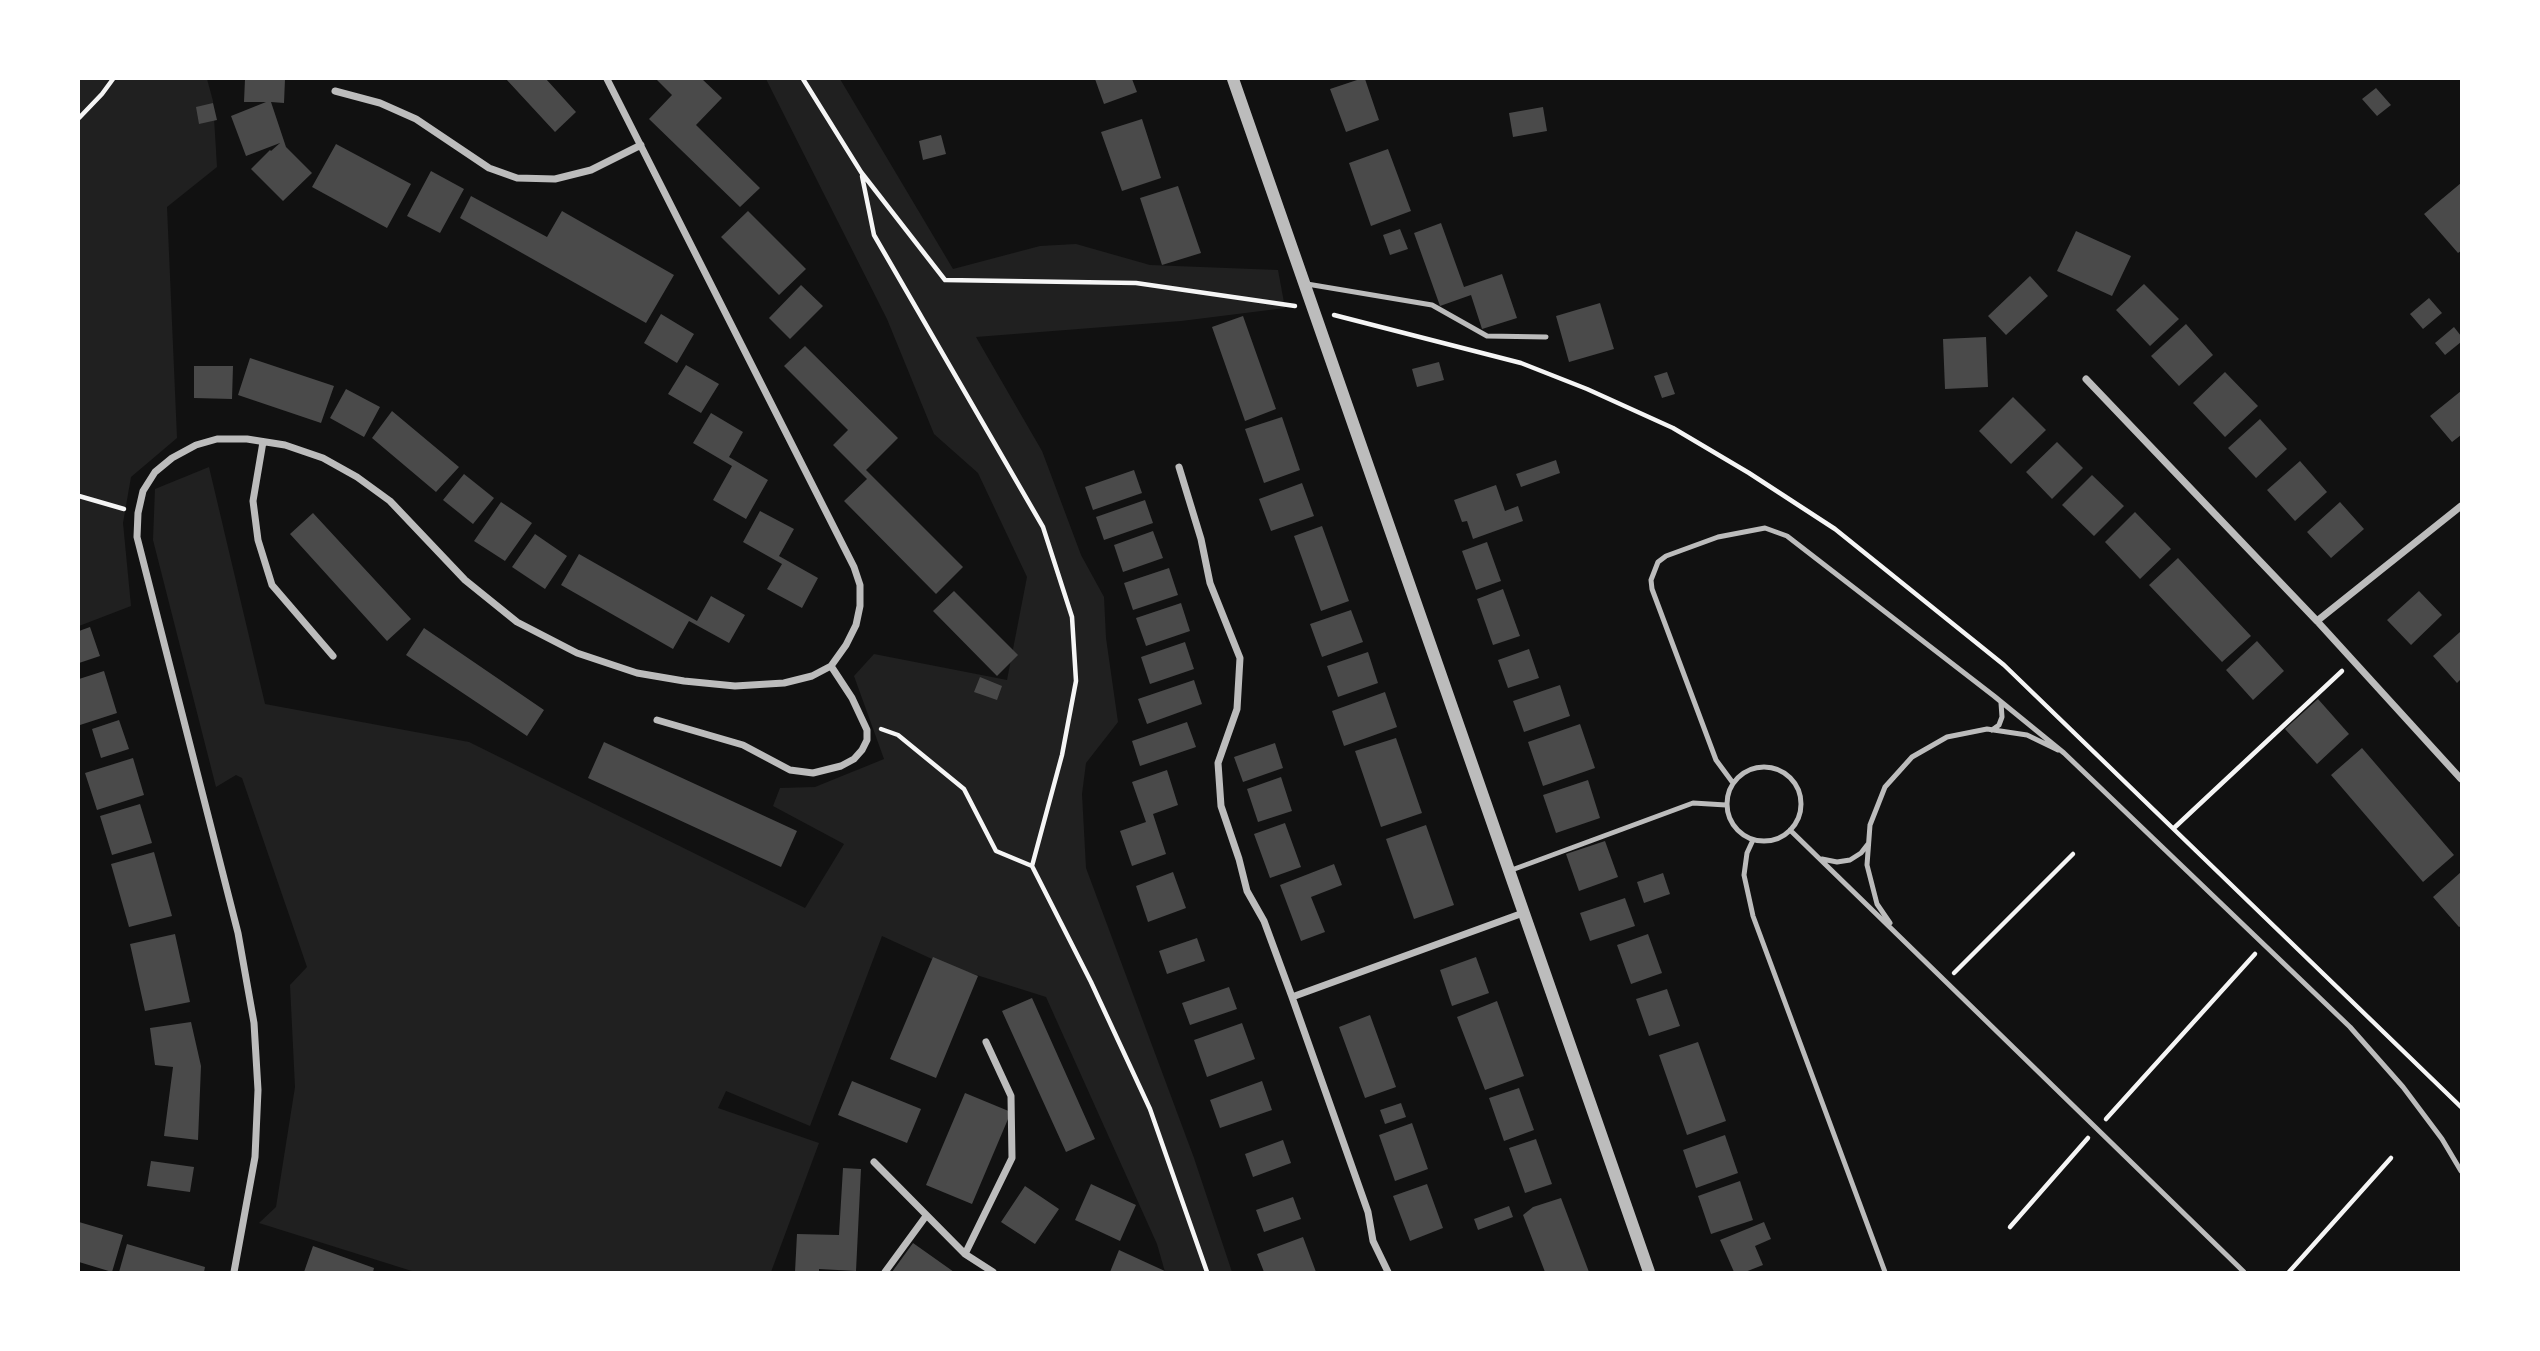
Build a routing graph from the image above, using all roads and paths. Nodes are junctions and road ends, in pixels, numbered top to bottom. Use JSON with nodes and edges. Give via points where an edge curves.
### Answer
{"nodes":[{"id":1,"x":113,"y":79,"type":"edge"},
{"id":2,"x":607,"y":79,"type":"edge"},
{"id":3,"x":803,"y":79,"type":"edge"},
{"id":4,"x":1233,"y":79,"type":"edge"},
{"id":5,"x":335,"y":91,"type":"dead end"},
{"id":6,"x":79,"y":118,"type":"edge"},
{"id":7,"x":640,"y":145,"type":"junction"},
{"id":8,"x":861,"y":172,"type":"junction"},
{"id":9,"x":1304,"y":284,"type":"junction"},
{"id":10,"x":1313,"y":309,"type":"junction"},
{"id":11,"x":1546,"y":337,"type":"dead end"},
{"id":12,"x":2086,"y":379,"type":"dead end"},
{"id":13,"x":263,"y":442,"type":"junction"},
{"id":14,"x":1180,"y":467,"type":"dead end"},
{"id":15,"x":79,"y":496,"type":"edge"},
{"id":16,"x":2461,"y":506,"type":"edge"},
{"id":17,"x":138,"y":513,"type":"junction"},
{"id":18,"x":2317,"y":621,"type":"junction"},
{"id":19,"x":333,"y":656,"type":"dead end"},
{"id":20,"x":2353,"y":661,"type":"junction"},
{"id":21,"x":831,"y":666,"type":"junction"},
{"id":22,"x":2001,"y":701,"type":"junction"},
{"id":23,"x":657,"y":720,"type":"dead end"},
{"id":24,"x":867,"y":730,"type":"junction"},
{"id":25,"x":1992,"y":730,"type":"junction"},
{"id":26,"x":2064,"y":753,"type":"junction"},
{"id":27,"x":2461,"y":779,"type":"edge"},
{"id":28,"x":1733,"y":783,"type":"junction"},
{"id":29,"x":1726,"y":805,"type":"junction"},
{"id":30,"x":2174,"y":828,"type":"dead end"},
{"id":31,"x":1790,"y":830,"type":"junction"},
{"id":32,"x":1753,"y":840,"type":"junction"},
{"id":33,"x":1868,"y":845,"type":"junction"},
{"id":34,"x":2073,"y":854,"type":"dead end"},
{"id":35,"x":1818,"y":856,"type":"junction"},
{"id":36,"x":1032,"y":866,"type":"junction"},
{"id":37,"x":1509,"y":871,"type":"junction"},
{"id":38,"x":1523,"y":912,"type":"junction"},
{"id":39,"x":1895,"y":932,"type":"junction"},
{"id":40,"x":2251,"y":959,"type":"dead end"},
{"id":41,"x":1954,"y":972,"type":"dead end"},
{"id":42,"x":1292,"y":997,"type":"junction"},
{"id":43,"x":986,"y":1042,"type":"dead end"},
{"id":44,"x":2108,"y":1117,"type":"dead end"},
{"id":45,"x":2087,"y":1140,"type":"dead end"},
{"id":46,"x":2391,"y":1157,"type":"dead end"},
{"id":47,"x":874,"y":1162,"type":"dead end"},
{"id":48,"x":2461,"y":1171,"type":"edge"},
{"id":49,"x":926,"y":1216,"type":"junction"},
{"id":50,"x":2010,"y":1227,"type":"dead end"},
{"id":51,"x":965,"y":1254,"type":"junction"},
{"id":52,"x":234,"y":1272,"type":"edge"},
{"id":53,"x":885,"y":1272,"type":"edge"},
{"id":54,"x":993,"y":1272,"type":"edge"},
{"id":55,"x":1207,"y":1272,"type":"edge"},
{"id":56,"x":1388,"y":1272,"type":"edge"},
{"id":57,"x":1649,"y":1272,"type":"edge"},
{"id":58,"x":1885,"y":1272,"type":"edge"},
{"id":59,"x":2244,"y":1272,"type":"edge"},
{"id":60,"x":2289,"y":1272,"type":"edge"}],
"edges":[{"from":1,"to":6,"type":"path"},
{"from":2,"to":7,"type":"street"},
{"from":3,"to":8,"type":"path"},
{"from":4,"to":9,"type":"street"},
{"from":5,"to":7,"type":"street","via":[[416,119],[489,168],[517,178],[555,179],[591,170]]},
{"from":7,"to":21,"type":"street","via":[[854,567],[860,585],[856,625]]},
{"from":8,"to":10,"type":"path","via":[[945,280],[1136,283]]},
{"from":8,"to":36,"type":"path","via":[[874,235],[1043,527],[1072,617],[1076,681],[1062,755]]},
{"from":9,"to":10,"type":"street"},
{"from":9,"to":11,"type":"lane","via":[[1432,305],[1487,336]]},
{"from":10,"to":37,"type":"street"},
{"from":12,"to":18,"type":"street"},
{"from":13,"to":17,"type":"street","via":[[217,439],[172,458],[155,472],[143,491]]},
{"from":13,"to":19,"type":"street","via":[[253,501],[258,540],[272,585]]},
{"from":13,"to":21,"type":"street","via":[[323,458],[357,477],[390,500],[465,580],[517,622],[578,653],[636,673],[735,686],[783,683]]},
{"from":14,"to":42,"type":"street","via":[[1210,583],[1240,659],[1237,709],[1218,763],[1221,806],[1247,891],[1264,921]]},
{"from":15,"to":17,"type":"path"},
{"from":16,"to":18,"type":"street"},
{"from":17,"to":52,"type":"street","via":[[137,537],[238,933],[254,1023],[255,1157]]},
{"from":18,"to":20,"type":"street"},
{"from":20,"to":27,"type":"street"},
{"from":20,"to":30,"type":"path"},
{"from":21,"to":24,"type":"street"},
{"from":22,"to":25,"type":"lane","via":[[2002,717]]},
{"from":22,"to":26,"type":"lane"},
{"from":22,"to":28,"type":"lane","via":[[1787,536],[1765,528],[1718,537],[1665,556],[1654,570],[1652,589],[1716,760]]},
{"from":23,"to":24,"type":"street","via":[[732,740],[801,772],[827,770],[854,759],[867,740]]},
{"from":24,"to":36,"type":"path","via":[[879,728],[898,735],[964,789],[996,851]]},
{"from":25,"to":26,"type":"lane","via":[[2027,735]]},
{"from":25,"to":33,"type":"lane","via":[[1947,737],[1912,757],[1885,787],[1870,825]]},
{"from":26,"to":48,"type":"lane","via":[[2350,1027],[2403,1087]]},
{"from":28,"to":29,"type":"lane"},
{"from":28,"to":31,"type":"lane","via":[[1763,766],[1785,773],[1801,803]]},
{"from":29,"to":32,"type":"lane","via":[[1734,827]]},
{"from":29,"to":37,"type":"lane","via":[[1693,803]]},
{"from":31,"to":32,"type":"lane","via":[[1765,842]]},
{"from":31,"to":35,"type":"lane"},
{"from":32,"to":58,"type":"lane","via":[[1744,875],[1753,916]]},
{"from":33,"to":35,"type":"lane","via":[[1850,860]]},
{"from":33,"to":39,"type":"lane","via":[[1867,865],[1877,904]]},
{"from":34,"to":41,"type":"path"},
{"from":35,"to":39,"type":"lane"},
{"from":36,"to":55,"type":"path","via":[[1150,1109]]},
{"from":37,"to":38,"type":"street"},
{"from":38,"to":42,"type":"street"},
{"from":38,"to":57,"type":"street"},
{"from":39,"to":59,"type":"lane"},
{"from":40,"to":44,"type":"path"},
{"from":42,"to":56,"type":"street","via":[[1368,1212],[1373,1241]]},
{"from":43,"to":51,"type":"street","via":[[1011,1096],[1012,1158]]},
{"from":45,"to":50,"type":"path"},
{"from":46,"to":60,"type":"path"},
{"from":47,"to":49,"type":"street"},
{"from":49,"to":51,"type":"street"},
{"from":49,"to":53,"type":"street"},
{"from":51,"to":54,"type":"street"}]}
